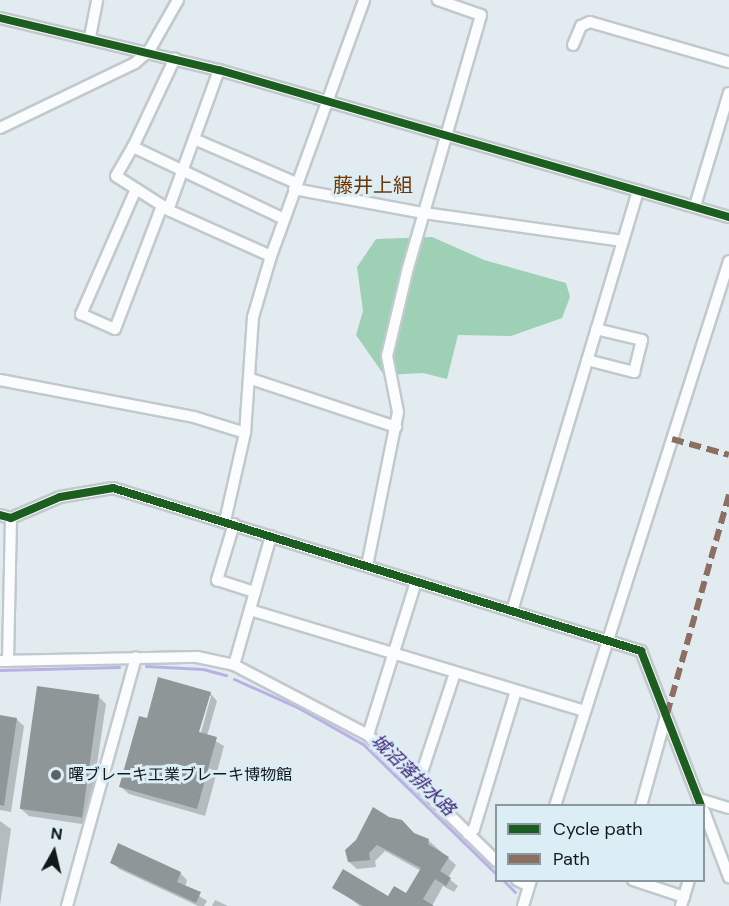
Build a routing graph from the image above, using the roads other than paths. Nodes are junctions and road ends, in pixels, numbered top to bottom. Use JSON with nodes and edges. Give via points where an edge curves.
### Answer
{"nodes":[{"id":1,"x":97,"y":0,"type":"edge"},
{"id":2,"x":178,"y":0,"type":"edge"},
{"id":3,"x":364,"y":0,"type":"edge"},
{"id":4,"x":438,"y":0,"type":"edge"},
{"id":5,"x":0,"y":18,"type":"edge"},
{"id":6,"x":90,"y":37,"type":"junction"},
{"id":7,"x":573,"y":45,"type":"dead end"},
{"id":8,"x":149,"y":51,"type":"junction"},
{"id":9,"x":175,"y":58,"type":"junction"},
{"id":10,"x":729,"y":62,"type":"edge"},
{"id":11,"x":219,"y":70,"type":"junction"},
{"id":12,"x":729,"y":93,"type":"edge"},
{"id":13,"x":326,"y":101,"type":"junction"},
{"id":14,"x":0,"y":128,"type":"edge"},
{"id":15,"x":447,"y":137,"type":"junction"},
{"id":16,"x":194,"y":139,"type":"junction"},
{"id":17,"x":133,"y":147,"type":"junction"},
{"id":18,"x":182,"y":171,"type":"junction"},
{"id":19,"x":295,"y":186,"type":"junction"},
{"id":20,"x":135,"y":189,"type":"junction"},
{"id":21,"x":638,"y":190,"type":"junction"},
{"id":22,"x":695,"y":206,"type":"junction"},
{"id":23,"x":165,"y":208,"type":"junction"},
{"id":24,"x":424,"y":213,"type":"junction"},
{"id":25,"x":729,"y":217,"type":"edge"},
{"id":26,"x":284,"y":219,"type":"junction"},
{"id":27,"x":623,"y":241,"type":"junction"},
{"id":28,"x":271,"y":256,"type":"junction"},
{"id":29,"x":729,"y":261,"type":"edge"},
{"id":30,"x":596,"y":329,"type":"junction"},
{"id":31,"x":587,"y":360,"type":"junction"},
{"id":32,"x":250,"y":379,"type":"junction"},
{"id":33,"x":0,"y":380,"type":"edge"},
{"id":34,"x":396,"y":427,"type":"junction"},
{"id":35,"x":245,"y":433,"type":"junction"},
{"id":36,"x":5,"y":517,"type":"edge"},
{"id":37,"x":229,"y":523,"type":"junction"},
{"id":38,"x":271,"y":536,"type":"junction"},
{"id":39,"x":367,"y":566,"type":"junction"},
{"id":40,"x":416,"y":582,"type":"junction"},
{"id":41,"x":255,"y":592,"type":"junction"},
{"id":42,"x":250,"y":610,"type":"junction"},
{"id":43,"x":512,"y":611,"type":"junction"},
{"id":44,"x":608,"y":640,"type":"junction"},
{"id":45,"x":394,"y":654,"type":"junction"},
{"id":46,"x":135,"y":657,"type":"junction"},
{"id":47,"x":4,"y":661,"type":"edge"},
{"id":48,"x":234,"y":665,"type":"junction"},
{"id":49,"x":455,"y":673,"type":"junction"},
{"id":50,"x":516,"y":691,"type":"junction"},
{"id":51,"x":585,"y":711,"type":"junction"},
{"id":52,"x":666,"y":716,"type":"junction"},
{"id":53,"x":368,"y":735,"type":"junction"},
{"id":54,"x":418,"y":784,"type":"junction"},
{"id":55,"x":700,"y":802,"type":"edge"},
{"id":56,"x":556,"y":804,"type":"edge"},
{"id":57,"x":642,"y":804,"type":"edge"},
{"id":58,"x":729,"y":808,"type":"edge"},
{"id":59,"x":705,"y":815,"type":"edge"},
{"id":60,"x":708,"y":823,"type":"junction"},
{"id":61,"x":468,"y":834,"type":"junction"},
{"id":62,"x":705,"y":834,"type":"edge"},
{"id":63,"x":495,"y":860,"type":"edge"},
{"id":64,"x":729,"y":877,"type":"edge"},
{"id":65,"x":638,"y":882,"type":"edge"},
{"id":66,"x":688,"y":882,"type":"edge"},
{"id":67,"x":530,"y":883,"type":"edge"},
{"id":68,"x":683,"y":901,"type":"edge"},
{"id":69,"x":67,"y":906,"type":"edge"},
{"id":70,"x":523,"y":906,"type":"edge"}],
"edges":[{"from":1,"to":6,"type":"street"},
{"from":2,"to":8,"type":"street"},
{"from":3,"to":13,"type":"street"},
{"from":4,"to":15,"type":"street","via":[[481,15]]},
{"from":5,"to":6,"type":"street"},
{"from":6,"to":8,"type":"street"},
{"from":7,"to":10,"type":"street","via":[[581,26],[590,22]]},
{"from":8,"to":9,"type":"street"},
{"from":8,"to":14,"type":"street","via":[[135,63]]},
{"from":9,"to":11,"type":"street"},
{"from":9,"to":17,"type":"street"},
{"from":11,"to":13,"type":"street"},
{"from":11,"to":16,"type":"street"},
{"from":12,"to":22,"type":"street"},
{"from":13,"to":15,"type":"street"},
{"from":13,"to":19,"type":"street"},
{"from":15,"to":21,"type":"street"},
{"from":15,"to":24,"type":"street"},
{"from":16,"to":18,"type":"street"},
{"from":16,"to":19,"type":"street"},
{"from":17,"to":18,"type":"street"},
{"from":17,"to":20,"type":"street","via":[[116,176]]},
{"from":18,"to":23,"type":"street"},
{"from":18,"to":26,"type":"street"},
{"from":19,"to":24,"type":"street"},
{"from":19,"to":26,"type":"street"},
{"from":20,"to":23,"type":"street"},
{"from":20,"to":23,"type":"street","via":[[81,314],[115,329]]},
{"from":21,"to":22,"type":"street"},
{"from":21,"to":27,"type":"street"},
{"from":22,"to":25,"type":"street"},
{"from":23,"to":28,"type":"street"},
{"from":24,"to":27,"type":"street"},
{"from":24,"to":34,"type":"street","via":[[387,356],[398,412]]},
{"from":26,"to":28,"type":"street"},
{"from":27,"to":30,"type":"street"},
{"from":28,"to":32,"type":"street","via":[[253,317]]},
{"from":29,"to":44,"type":"street"},
{"from":30,"to":31,"type":"street"},
{"from":30,"to":31,"type":"street","via":[[642,340],[634,372]]},
{"from":31,"to":43,"type":"street"},
{"from":32,"to":34,"type":"street"},
{"from":32,"to":35,"type":"street"},
{"from":33,"to":35,"type":"street","via":[[194,417]]},
{"from":34,"to":39,"type":"street"},
{"from":35,"to":37,"type":"street"},
{"from":36,"to":37,"type":"street","via":[[60,497],[113,488]]},
{"from":36,"to":47,"type":"street"},
{"from":37,"to":38,"type":"street"},
{"from":37,"to":41,"type":"street","via":[[217,580]]},
{"from":38,"to":39,"type":"street"},
{"from":38,"to":41,"type":"street"},
{"from":39,"to":40,"type":"street"},
{"from":40,"to":43,"type":"street"},
{"from":40,"to":45,"type":"street"},
{"from":41,"to":42,"type":"street"},
{"from":42,"to":45,"type":"street"},
{"from":42,"to":48,"type":"street"},
{"from":43,"to":44,"type":"street"},
{"from":44,"to":51,"type":"street"},
{"from":44,"to":52,"type":"street","via":[[641,651]]},
{"from":45,"to":49,"type":"street"},
{"from":45,"to":53,"type":"street"},
{"from":46,"to":47,"type":"street"},
{"from":46,"to":48,"type":"street","via":[[197,657]]},
{"from":46,"to":69,"type":"street"},
{"from":48,"to":53,"type":"street"},
{"from":49,"to":50,"type":"street"},
{"from":49,"to":54,"type":"street"},
{"from":50,"to":51,"type":"street"},
{"from":50,"to":61,"type":"street","via":[[474,828]]},
{"from":51,"to":56,"type":"street"},
{"from":52,"to":55,"type":"street"},
{"from":52,"to":57,"type":"street"},
{"from":53,"to":54,"type":"street"},
{"from":54,"to":61,"type":"street"},
{"from":55,"to":58,"type":"street"},
{"from":59,"to":60,"type":"street"},
{"from":60,"to":62,"type":"street"},
{"from":60,"to":64,"type":"street"},
{"from":61,"to":63,"type":"street"},
{"from":65,"to":68,"type":"street"},
{"from":66,"to":68,"type":"street"},
{"from":67,"to":70,"type":"street"}]}
